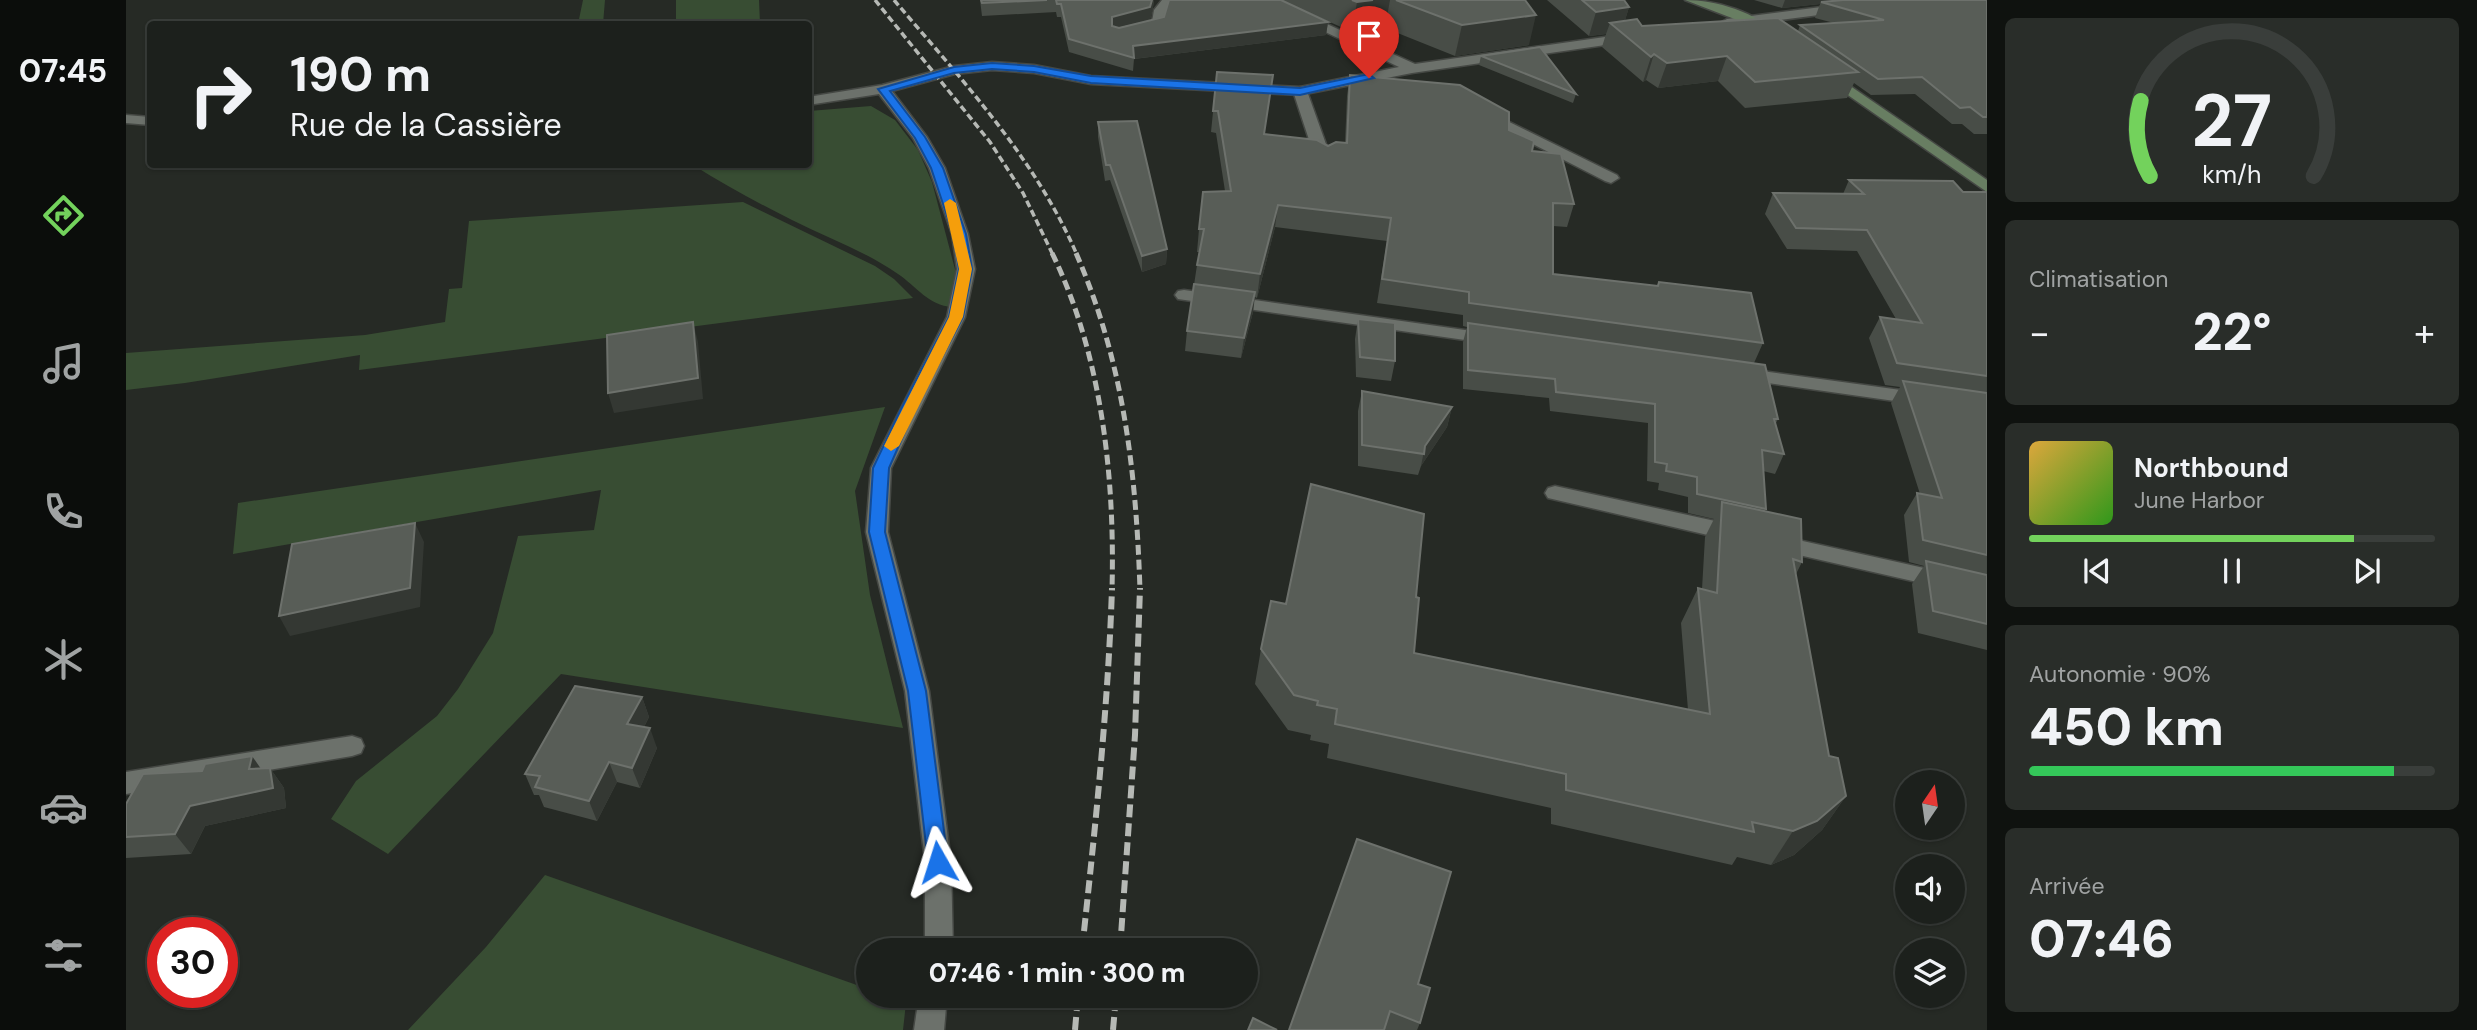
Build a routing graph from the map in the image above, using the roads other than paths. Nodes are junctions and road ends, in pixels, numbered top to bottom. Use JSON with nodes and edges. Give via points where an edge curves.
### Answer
{"nodes":[{"id":1,"x":1169,"y":0,"type":"edge"},
{"id":2,"x":1264,"y":0,"type":"edge"},
{"id":3,"x":1691,"y":0,"type":"edge"},
{"id":4,"x":1862,"y":6,"type":"edge"},
{"id":5,"x":1750,"y":20,"type":"junction"},
{"id":6,"x":1709,"y":26,"type":"edge"},
{"id":7,"x":1119,"y":34,"type":"edge"},
{"id":8,"x":1642,"y":36,"type":"edge"},
{"id":9,"x":1784,"y":44,"type":"edge"},
{"id":10,"x":1415,"y":68,"type":"junction"},
{"id":11,"x":1818,"y":68,"type":"edge"},
{"id":12,"x":1433,"y":85,"type":"edge"},
{"id":13,"x":883,"y":89,"type":"junction"},
{"id":14,"x":1300,"y":91,"type":"junction"},
{"id":15,"x":812,"y":100,"type":"edge"},
{"id":16,"x":1476,"y":109,"type":"edge"},
{"id":17,"x":126,"y":119,"type":"edge"},
{"id":18,"x":147,"y":121,"type":"edge"},
{"id":19,"x":1324,"y":161,"type":"edge"},
{"id":20,"x":1611,"y":178,"type":"dead end"},
{"id":21,"x":1987,"y":187,"type":"edge"},
{"id":22,"x":1184,"y":295,"type":"dead end"},
{"id":23,"x":1516,"y":342,"type":"edge"},
{"id":24,"x":1724,"y":371,"type":"edge"},
{"id":25,"x":1945,"y":403,"type":"edge"},
{"id":26,"x":1555,"y":493,"type":"dead end"},
{"id":27,"x":1987,"y":590,"type":"edge"},
{"id":28,"x":352,"y":747,"type":"dead end"},
{"id":29,"x":126,"y":783,"type":"edge"},
{"id":30,"x":939,"y":938,"type":"edge"},
{"id":31,"x":932,"y":1008,"type":"edge"},
{"id":32,"x":929,"y":1030,"type":"edge"}],
"edges":[{"from":1,"to":7,"type":"street","via":[[1160,10],[1158,24]]},
{"from":2,"to":10,"type":"street"},
{"from":3,"to":5,"type":"street"},
{"from":4,"to":5,"type":"street"},
{"from":5,"to":6,"type":"street"},
{"from":5,"to":9,"type":"street"},
{"from":8,"to":10,"type":"street"},
{"from":10,"to":12,"type":"street"},
{"from":10,"to":14,"type":"street"},
{"from":11,"to":21,"type":"street"},
{"from":13,"to":14,"type":"street","via":[[954,70],[992,66],[1091,80]]},
{"from":13,"to":15,"type":"street"},
{"from":13,"to":30,"type":"street","via":[[937,168],[960,234],[966,269],[956,317],[881,468],[877,532],[917,691],[938,862]]},
{"from":14,"to":19,"type":"street"},
{"from":16,"to":20,"type":"street"},
{"from":17,"to":18,"type":"street"},
{"from":22,"to":23,"type":"street"},
{"from":24,"to":25,"type":"street"},
{"from":26,"to":27,"type":"street"},
{"from":28,"to":29,"type":"street"},
{"from":31,"to":32,"type":"street"}]}
